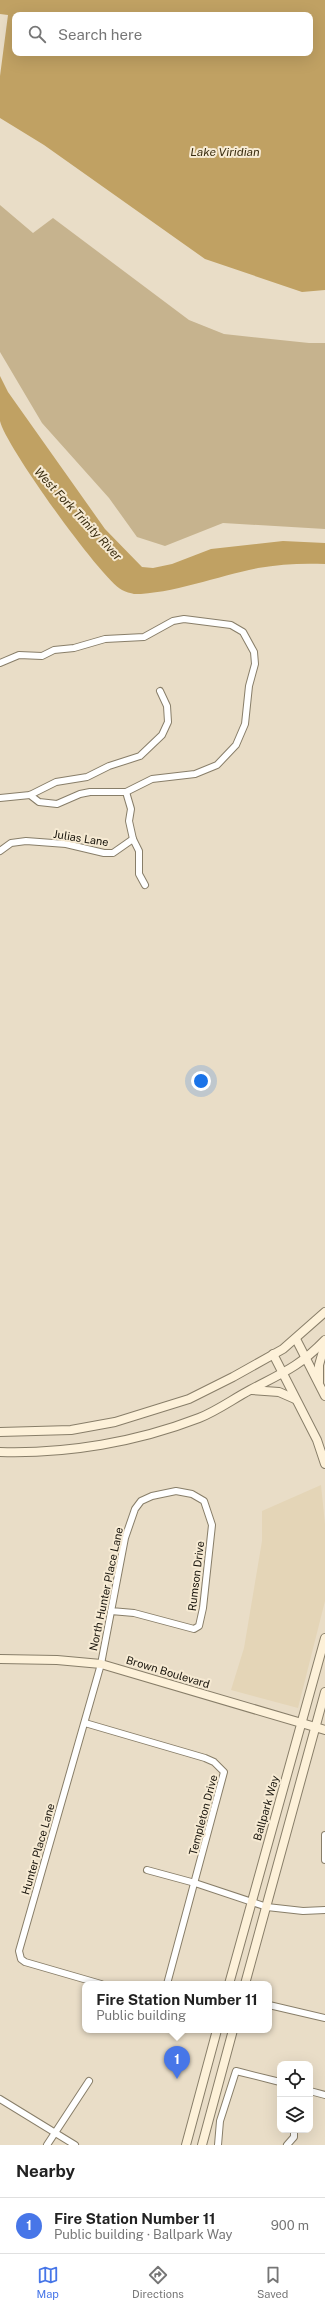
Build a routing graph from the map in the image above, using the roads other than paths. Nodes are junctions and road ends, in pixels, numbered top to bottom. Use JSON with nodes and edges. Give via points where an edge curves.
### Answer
{"nodes":[{"id":1,"x":0,"y":663,"type":"edge"},
{"id":2,"x":160,"y":691,"type":"dead end"},
{"id":3,"x":126,"y":792,"type":"junction"},
{"id":4,"x":30,"y":795,"type":"junction"},
{"id":5,"x":0,"y":798,"type":"edge"},
{"id":6,"x":133,"y":839,"type":"junction"},
{"id":7,"x":0,"y":851,"type":"edge"},
{"id":8,"x":144,"y":885,"type":"dead end"},
{"id":9,"x":325,"y":1312,"type":"edge"},
{"id":10,"x":296,"y":1339,"type":"junction"},
{"id":11,"x":325,"y":1340,"type":"edge"},
{"id":12,"x":325,"y":1344,"type":"edge"},
{"id":13,"x":273,"y":1354,"type":"junction"},
{"id":14,"x":307,"y":1359,"type":"junction"},
{"id":15,"x":283,"y":1375,"type":"junction"},
{"id":16,"x":320,"y":1385,"type":"junction"},
{"id":17,"x":252,"y":1390,"type":"junction"},
{"id":18,"x":325,"y":1396,"type":"edge"},
{"id":19,"x":295,"y":1399,"type":"junction"},
{"id":20,"x":0,"y":1432,"type":"edge"},
{"id":21,"x":0,"y":1452,"type":"edge"},
{"id":22,"x":325,"y":1464,"type":"edge"},
{"id":23,"x":192,"y":1494,"type":"joint"},
{"id":24,"x":111,"y":1611,"type":"junction"},
{"id":25,"x":325,"y":1638,"type":"edge"},
{"id":26,"x":0,"y":1658,"type":"edge"},
{"id":27,"x":101,"y":1664,"type":"junction"},
{"id":28,"x":325,"y":1692,"type":"edge"},
{"id":29,"x":85,"y":1723,"type":"junction"},
{"id":30,"x":302,"y":1723,"type":"junction"},
{"id":31,"x":315,"y":1727,"type":"junction"},
{"id":32,"x":325,"y":1730,"type":"edge"},
{"id":33,"x":325,"y":1835,"type":"edge"},
{"id":34,"x":325,"y":1860,"type":"edge"},
{"id":35,"x":147,"y":1870,"type":"dead end"},
{"id":36,"x":195,"y":1883,"type":"junction"},
{"id":37,"x":251,"y":1901,"type":"junction"},
{"id":38,"x":267,"y":1907,"type":"junction"},
{"id":39,"x":325,"y":1910,"type":"edge"},
{"id":40,"x":91,"y":1981,"type":"edge"},
{"id":41,"x":168,"y":1981,"type":"edge"},
{"id":42,"x":230,"y":1981,"type":"edge"},
{"id":43,"x":246,"y":1981,"type":"edge"},
{"id":44,"x":272,"y":2006,"type":"edge"},
{"id":45,"x":325,"y":2018,"type":"edge"},
{"id":46,"x":215,"y":2033,"type":"edge"},
{"id":47,"x":232,"y":2033,"type":"edge"},
{"id":48,"x":89,"y":2081,"type":"dead end"},
{"id":49,"x":277,"y":2081,"type":"edge"},
{"id":50,"x":313,"y":2092,"type":"edge"},
{"id":51,"x":325,"y":2095,"type":"edge"},
{"id":52,"x":0,"y":2099,"type":"edge"},
{"id":53,"x":195,"y":2112,"type":"junction"},
{"id":54,"x":210,"y":2117,"type":"junction"},
{"id":55,"x":55,"y":2133,"type":"junction"},
{"id":56,"x":294,"y":2133,"type":"edge"},
{"id":57,"x":47,"y":2145,"type":"edge"},
{"id":58,"x":75,"y":2145,"type":"edge"},
{"id":59,"x":186,"y":2145,"type":"edge"},
{"id":60,"x":202,"y":2145,"type":"edge"},
{"id":61,"x":218,"y":2145,"type":"edge"},
{"id":62,"x":287,"y":2145,"type":"edge"}],
"edges":[{"from":1,"to":3,"type":"street","via":[[20,654],[42,656],[54,650],[78,647],[105,639],[144,637],[173,621],[184,619],[225,623],[243,632],[254,652],[255,664],[249,686],[245,724],[236,745],[217,765],[195,774],[152,779]]},
{"from":2,"to":4,"type":"street","via":[[167,706],[168,722],[162,735],[140,756],[109,766],[87,777],[56,782]]},
{"from":3,"to":4,"type":"street","via":[[90,792],[57,804],[39,802]]},
{"from":3,"to":6,"type":"street","via":[[131,809],[129,821]]},
{"from":4,"to":5,"type":"street"},
{"from":6,"to":7,"type":"street","name":"Julias Lane","via":[[113,853],[66,844],[26,841],[11,843]]},
{"from":6,"to":8,"type":"street","via":[[139,851],[139,874]]},
{"from":9,"to":10,"type":"main road"},
{"from":10,"to":13,"type":"main road"},
{"from":10,"to":14,"type":"main road"},
{"from":11,"to":14,"type":"main road"},
{"from":12,"to":16,"type":"main road","via":[[319,1365]]},
{"from":13,"to":15,"type":"main road"},
{"from":13,"to":20,"type":"main road","via":[[189,1399],[137,1416],[71,1430]]},
{"from":14,"to":15,"type":"main road"},
{"from":14,"to":16,"type":"main road"},
{"from":15,"to":17,"type":"main road"},
{"from":15,"to":19,"type":"main road"},
{"from":16,"to":18,"type":"main road"},
{"from":17,"to":19,"type":"main road","via":[[279,1392]]},
{"from":17,"to":21,"type":"main road","via":[[200,1418],[147,1435],[71,1449]]},
{"from":19,"to":22,"type":"main road","via":[[317,1440]]},
{"from":23,"to":24,"type":"street","name":"North Hunter Place Lane","via":[[176,1491],[152,1496],[135,1509],[125,1538]]},
{"from":23,"to":24,"type":"street","name":"Rumson Drive","via":[[207,1504],[212,1525],[203,1608],[198,1626],[194,1629],[134,1613]]},
{"from":24,"to":27,"type":"street","name":"North Hunter Place Lane"},
{"from":25,"to":30,"type":"main road","name":"Ballpark Way"},
{"from":26,"to":27,"type":"main road","name":"Brown Boulevard"},
{"from":27,"to":29,"type":"street","name":"Hunter Place Lane"},
{"from":27,"to":30,"type":"main road","name":"Brown Boulevard"},
{"from":28,"to":31,"type":"main road"},
{"from":29,"to":36,"type":"street","name":"Templeton Drive","via":[[205,1758],[223,1770],[224,1777]]},
{"from":29,"to":40,"type":"street","name":"Hunter Place Lane","via":[[19,1954],[25,1962]]},
{"from":30,"to":31,"type":"main road","name":"Brown Boulevard"},
{"from":30,"to":37,"type":"main road","name":"Ballpark Way"},
{"from":31,"to":32,"type":"main road","name":"Brown Boulevard"},
{"from":31,"to":38,"type":"main road"},
{"from":33,"to":34,"type":"street"},
{"from":35,"to":36,"type":"street"},
{"from":36,"to":37,"type":"street"},
{"from":36,"to":41,"type":"street","name":"Templeton Drive"},
{"from":37,"to":38,"type":"street"},
{"from":37,"to":42,"type":"main road","name":"Ballpark Way"},
{"from":38,"to":39,"type":"street","via":[[303,1911]]},
{"from":38,"to":43,"type":"main road"},
{"from":44,"to":45,"type":"street"},
{"from":46,"to":53,"type":"main road"},
{"from":47,"to":54,"type":"main road"},
{"from":48,"to":55,"type":"street"},
{"from":49,"to":61,"type":"street","via":[[236,2071],[220,2121]]},
{"from":50,"to":51,"type":"street"},
{"from":52,"to":55,"type":"street"},
{"from":53,"to":54,"type":"main road"},
{"from":53,"to":59,"type":"main road"},
{"from":54,"to":60,"type":"main road"},
{"from":55,"to":57,"type":"street"},
{"from":55,"to":58,"type":"street"},
{"from":56,"to":62,"type":"street","via":[[294,2137]]}]}
